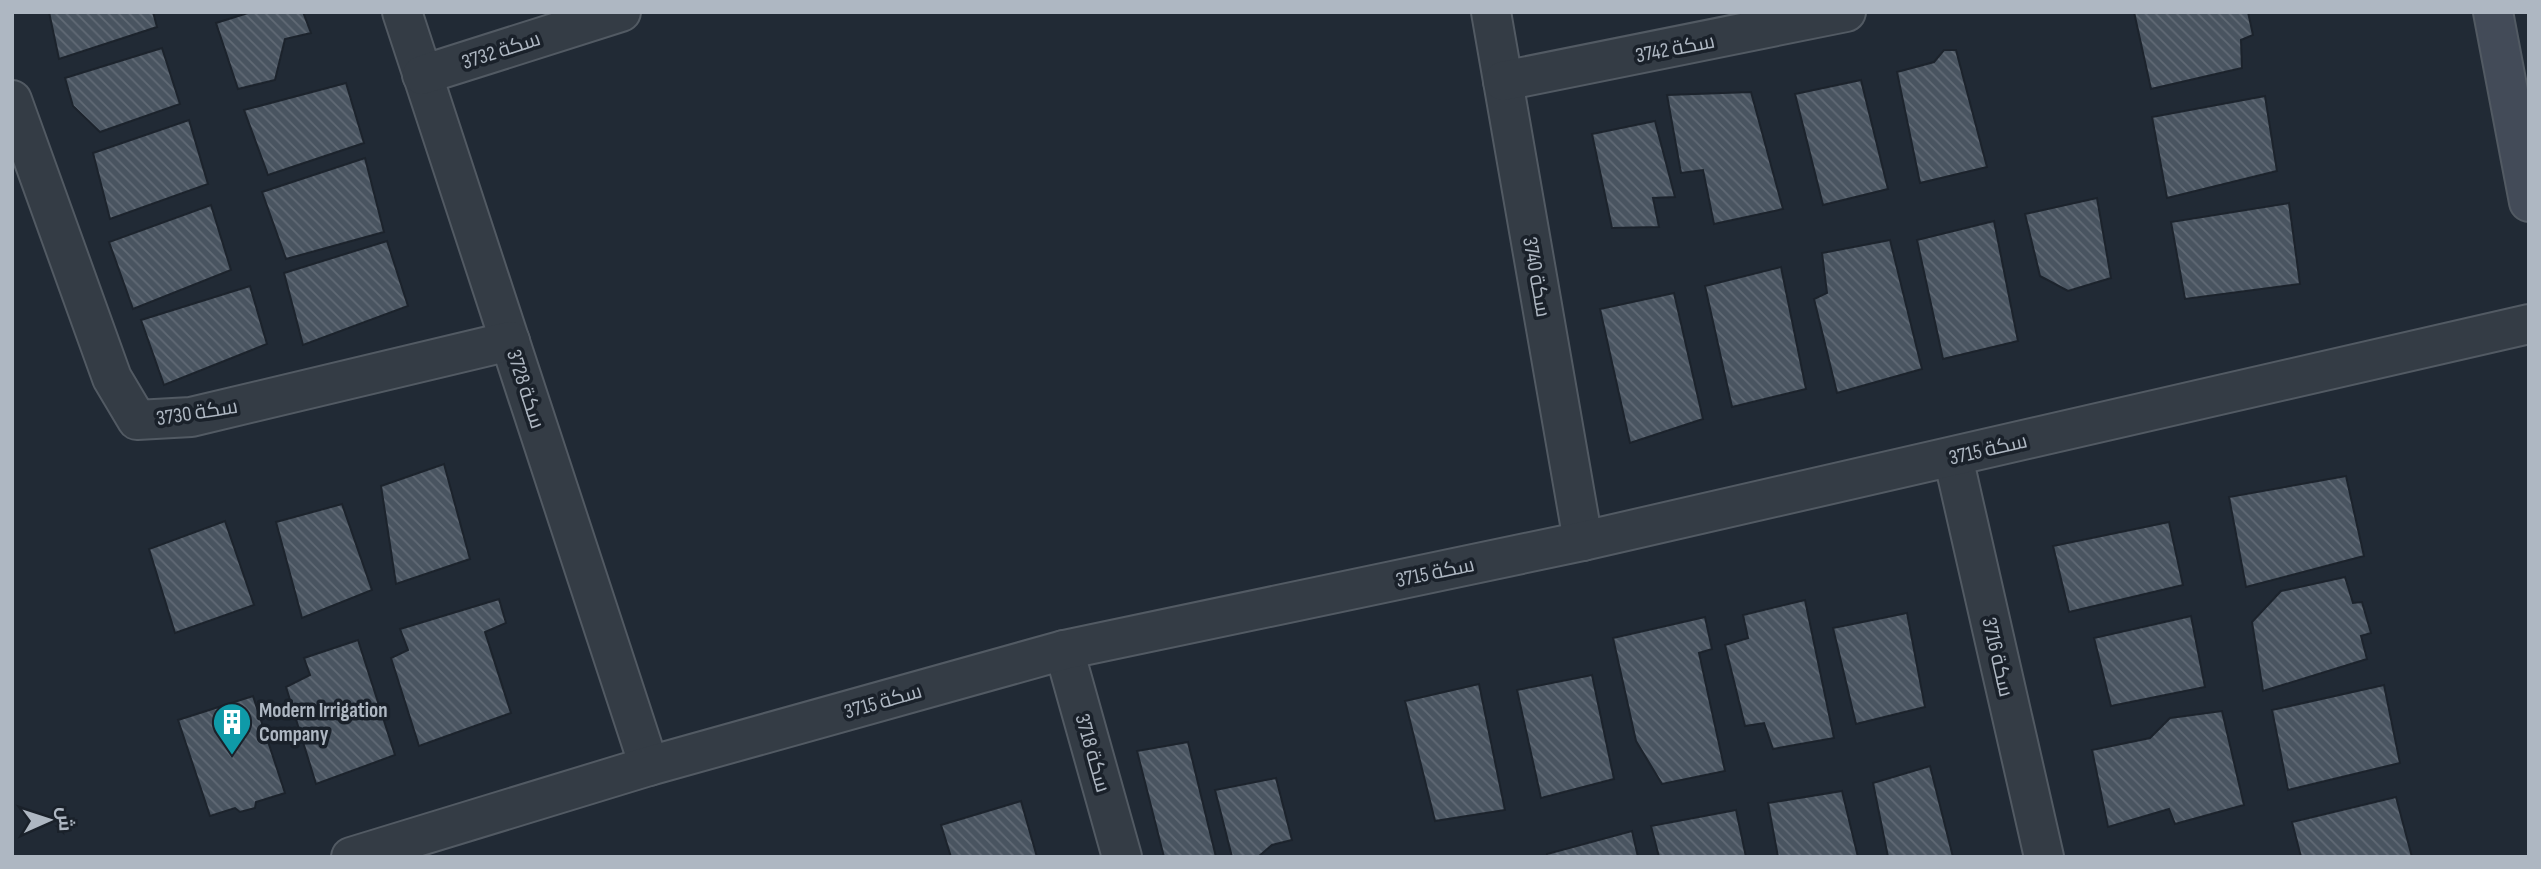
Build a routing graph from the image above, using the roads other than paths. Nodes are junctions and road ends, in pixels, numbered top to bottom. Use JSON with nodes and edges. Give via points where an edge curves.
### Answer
{"nodes":[{"id":1,"x":402,"y":12,"type":"edge"},
{"id":2,"x":621,"y":12,"type":"edge"},
{"id":3,"x":1491,"y":12,"type":"edge"},
{"id":4,"x":1846,"y":12,"type":"edge"},
{"id":5,"x":2493,"y":12,"type":"edge"},
{"id":6,"x":422,"y":75,"type":"junction"},
{"id":7,"x":1503,"y":81,"type":"junction"},
{"id":8,"x":12,"y":100,"type":"edge"},
{"id":9,"x":2529,"y":202,"type":"edge"},
{"id":10,"x":2529,"y":324,"type":"edge"},
{"id":11,"x":510,"y":341,"type":"junction"},
{"id":12,"x":1953,"y":457,"type":"junction"},
{"id":13,"x":1583,"y":541,"type":"junction"},
{"id":14,"x":1065,"y":650,"type":"junction"},
{"id":15,"x":649,"y":766,"type":"junction"},
{"id":16,"x":351,"y":857,"type":"edge"},
{"id":17,"x":1122,"y":857,"type":"edge"},
{"id":18,"x":2044,"y":857,"type":"edge"}],
"edges":[{"from":1,"to":6,"type":"street","name":"سكة 3728"},
{"from":2,"to":6,"type":"street","name":"سكة 3732"},
{"from":3,"to":7,"type":"street","name":"سكة 3740"},
{"from":4,"to":7,"type":"street","name":"سكة 3742"},
{"from":5,"to":9,"type":"street"},
{"from":6,"to":11,"type":"street","name":"سكة 3728"},
{"from":7,"to":13,"type":"street","name":"سكة 3740"},
{"from":8,"to":11,"type":"street","name":"سكة 3730","via":[[112,378],[137,420],[191,417]]},
{"from":10,"to":12,"type":"street","name":"سكة 3715"},
{"from":11,"to":15,"type":"street","name":"سكة 3728"},
{"from":12,"to":13,"type":"street","name":"سكة 3715"},
{"from":12,"to":18,"type":"street","name":"سكة 3716"},
{"from":13,"to":14,"type":"street","name":"سكة 3715"},
{"from":14,"to":15,"type":"street","name":"سكة 3715"},
{"from":14,"to":17,"type":"street","name":"سكة 3718"},
{"from":15,"to":16,"type":"street","name":"سكة 3715"}]}
